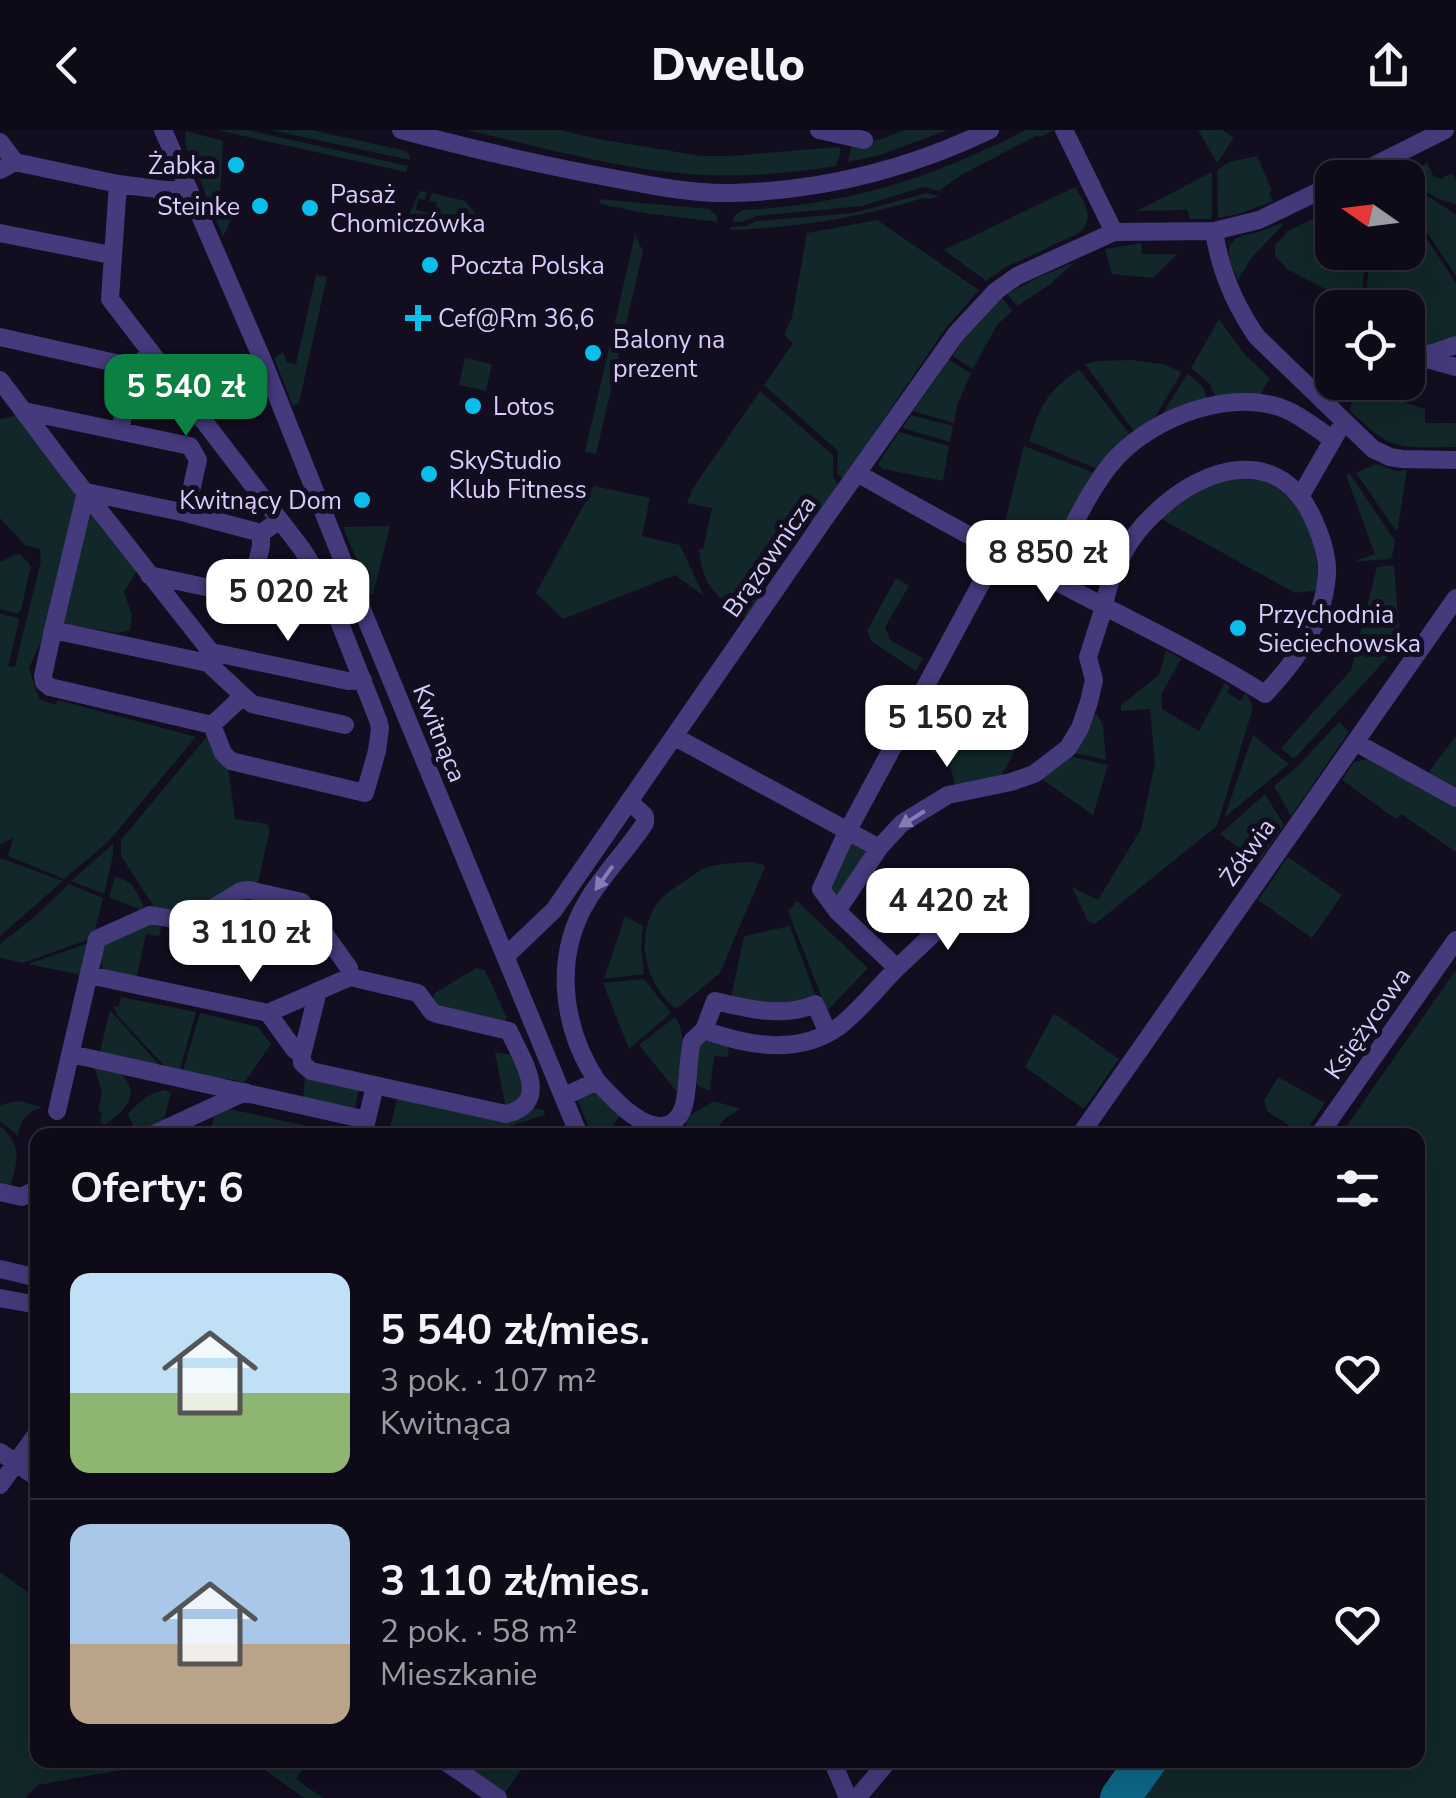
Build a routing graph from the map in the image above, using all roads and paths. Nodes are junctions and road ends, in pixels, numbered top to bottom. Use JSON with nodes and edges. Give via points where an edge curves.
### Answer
{"nodes":[{"id":1,"x":163,"y":130,"type":"edge"},
{"id":2,"x":400,"y":130,"type":"edge"},
{"id":3,"x":819,"y":130,"type":"edge"},
{"id":4,"x":988,"y":130,"type":"edge"},
{"id":5,"x":1064,"y":130,"type":"edge"},
{"id":6,"x":1446,"y":130,"type":"edge"},
{"id":7,"x":424,"y":133,"type":"edge"},
{"id":8,"x":864,"y":140,"type":"dead end"},
{"id":9,"x":0,"y":142,"type":"edge"},
{"id":10,"x":1386,"y":160,"type":"edge"},
{"id":11,"x":7,"y":166,"type":"edge"},
{"id":12,"x":118,"y":184,"type":"junction"},
{"id":13,"x":189,"y":189,"type":"junction"},
{"id":14,"x":1315,"y":194,"type":"edge"},
{"id":15,"x":1214,"y":231,"type":"junction"},
{"id":16,"x":1114,"y":232,"type":"junction"},
{"id":17,"x":0,"y":233,"type":"edge"},
{"id":18,"x":111,"y":255,"type":"junction"},
{"id":19,"x":0,"y":337,"type":"edge"},
{"id":20,"x":1456,"y":346,"type":"edge"},
{"id":21,"x":151,"y":353,"type":"junction"},
{"id":22,"x":1425,"y":354,"type":"edge"},
{"id":23,"x":1425,"y":359,"type":"edge"},
{"id":24,"x":1456,"y":367,"type":"edge"},
{"id":25,"x":128,"y":372,"type":"junction"},
{"id":26,"x":0,"y":380,"type":"edge"},
{"id":27,"x":24,"y":411,"type":"junction"},
{"id":28,"x":1344,"y":421,"type":"junction"},
{"id":29,"x":120,"y":430,"type":"junction"},
{"id":30,"x":213,"y":435,"type":"junction"},
{"id":31,"x":1333,"y":440,"type":"junction"},
{"id":32,"x":194,"y":451,"type":"junction"},
{"id":33,"x":1456,"y":460,"type":"edge"},
{"id":34,"x":857,"y":473,"type":"junction"},
{"id":35,"x":86,"y":492,"type":"junction"},
{"id":36,"x":1301,"y":495,"type":"junction"},
{"id":37,"x":186,"y":513,"type":"junction"},
{"id":38,"x":279,"y":521,"type":"junction"},
{"id":39,"x":261,"y":533,"type":"junction"},
{"id":40,"x":998,"y":552,"type":"junction"},
{"id":41,"x":150,"y":575,"type":"junction"},
{"id":42,"x":1046,"y":576,"type":"junction"},
{"id":43,"x":249,"y":596,"type":"junction"},
{"id":44,"x":1456,"y":598,"type":"edge"},
{"id":45,"x":1104,"y":606,"type":"junction"},
{"id":46,"x":335,"y":611,"type":"junction"},
{"id":47,"x":53,"y":630,"type":"junction"},
{"id":48,"x":374,"y":637,"type":"junction"},
{"id":49,"x":350,"y":648,"type":"junction"},
{"id":50,"x":209,"y":657,"type":"junction"},
{"id":51,"x":362,"y":680,"type":"junction"},
{"id":52,"x":243,"y":696,"type":"junction"},
{"id":53,"x":212,"y":724,"type":"junction"},
{"id":54,"x":345,"y":724,"type":"dead end"},
{"id":55,"x":675,"y":737,"type":"junction"},
{"id":56,"x":1355,"y":742,"type":"junction"},
{"id":57,"x":1456,"y":798,"type":"edge"},
{"id":58,"x":629,"y":801,"type":"junction"},
{"id":59,"x":847,"y":832,"type":"junction"},
{"id":60,"x":879,"y":848,"type":"junction"},
{"id":61,"x":837,"y":911,"type":"junction"},
{"id":62,"x":996,"y":914,"type":"dead end"},
{"id":63,"x":1456,"y":940,"type":"edge"},
{"id":64,"x":506,"y":956,"type":"junction"},
{"id":65,"x":897,"y":968,"type":"junction"},
{"id":66,"x":88,"y":975,"type":"junction"},
{"id":67,"x":350,"y":977,"type":"junction"},
{"id":68,"x":318,"y":991,"type":"junction"},
{"id":69,"x":268,"y":1013,"type":"junction"},
{"id":70,"x":704,"y":1030,"type":"junction"},
{"id":71,"x":828,"y":1033,"type":"junction"},
{"id":72,"x":71,"y":1054,"type":"junction"},
{"id":73,"x":302,"y":1055,"type":"junction"},
{"id":74,"x":598,"y":1081,"type":"junction"},
{"id":75,"x":375,"y":1086,"type":"junction"},
{"id":76,"x":246,"y":1092,"type":"junction"},
{"id":77,"x":563,"y":1097,"type":"junction"},
{"id":78,"x":57,"y":1112,"type":"dead end"},
{"id":79,"x":365,"y":1127,"type":"edge"},
{"id":80,"x":167,"y":1128,"type":"edge"},
{"id":81,"x":571,"y":1128,"type":"edge"},
{"id":82,"x":1085,"y":1128,"type":"edge"},
{"id":83,"x":1324,"y":1128,"type":"edge"},
{"id":84,"x":0,"y":1192,"type":"edge"},
{"id":85,"x":30,"y":1195,"type":"edge"},
{"id":86,"x":0,"y":1269,"type":"edge"},
{"id":87,"x":30,"y":1276,"type":"edge"},
{"id":88,"x":0,"y":1298,"type":"edge"},
{"id":89,"x":30,"y":1304,"type":"edge"},
{"id":90,"x":30,"y":1439,"type":"edge"},
{"id":91,"x":8,"y":1458,"type":"edge"},
{"id":92,"x":30,"y":1473,"type":"edge"},
{"id":93,"x":0,"y":1485,"type":"edge"},
{"id":94,"x":455,"y":1768,"type":"edge"},
{"id":95,"x":835,"y":1768,"type":"edge"},
{"id":96,"x":882,"y":1768,"type":"edge"},
{"id":97,"x":498,"y":1798,"type":"edge"},
{"id":98,"x":848,"y":1798,"type":"edge"},
{"id":99,"x":857,"y":1798,"type":"edge"}],
"edges":[{"from":1,"to":13,"type":"street","name":"Kwitnąca"},
{"from":2,"to":7,"type":"street"},
{"from":3,"to":8,"type":"street"},
{"from":4,"to":7,"type":"street","via":[[875,173],[729,193],[570,171]]},
{"from":5,"to":16,"type":"street"},
{"from":6,"to":10,"type":"street"},
{"from":9,"to":11,"type":"street"},
{"from":11,"to":12,"type":"street"},
{"from":12,"to":13,"type":"street"},
{"from":12,"to":18,"type":"street"},
{"from":13,"to":48,"type":"street","name":"Kwitnąca"},
{"from":14,"to":15,"type":"street","name":"Brązownicza"},
{"from":15,"to":16,"type":"street","name":"Brązownicza"},
{"from":15,"to":28,"type":"street","via":[[1222,271],[1245,319]]},
{"from":16,"to":34,"type":"street","name":"Brązownicza","via":[[996,290],[956,334]]},
{"from":17,"to":18,"type":"street"},
{"from":18,"to":21,"type":"street","via":[[110,299]]},
{"from":19,"to":25,"type":"street","via":[[120,364]]},
{"from":20,"to":22,"type":"street"},
{"from":21,"to":25,"type":"street"},
{"from":21,"to":30,"type":"street"},
{"from":23,"to":24,"type":"street"},
{"from":25,"to":29,"type":"street"},
{"from":26,"to":27,"type":"street"},
{"from":27,"to":29,"type":"street"},
{"from":27,"to":35,"type":"street"},
{"from":28,"to":31,"type":"street"},
{"from":28,"to":33,"type":"street","via":[[1390,457]]},
{"from":29,"to":32,"type":"street"},
{"from":30,"to":32,"type":"street"},
{"from":30,"to":38,"type":"street"},
{"from":31,"to":36,"type":"street"},
{"from":31,"to":42,"type":"street","via":[[1287,410],[1262,403],[1214,405],[1174,419],[1117,457]]},
{"from":32,"to":37,"type":"street","via":[[198,460]]},
{"from":34,"to":40,"type":"street"},
{"from":34,"to":55,"type":"street","name":"Brązownicza"},
{"from":35,"to":37,"type":"street"},
{"from":35,"to":41,"type":"street"},
{"from":35,"to":47,"type":"street"},
{"from":36,"to":45,"type":"street","via":[[1243,468],[1180,492],[1134,535]]},
{"from":36,"to":45,"type":"street","via":[[1325,554],[1324,594],[1295,662],[1265,694]]},
{"from":37,"to":39,"type":"street"},
{"from":38,"to":39,"type":"street"},
{"from":38,"to":46,"type":"street","via":[[316,570]]},
{"from":39,"to":43,"type":"street"},
{"from":40,"to":42,"type":"street"},
{"from":40,"to":59,"type":"street"},
{"from":41,"to":43,"type":"street"},
{"from":41,"to":50,"type":"street"},
{"from":42,"to":45,"type":"street"},
{"from":43,"to":46,"type":"street"},
{"from":44,"to":56,"type":"street","name":"Żółwia"},
{"from":45,"to":60,"type":"street","one_way":true,"via":[[1088,657],[1094,680],[1089,702],[1068,748],[1024,778],[948,795],[902,823]]},
{"from":46,"to":49,"type":"street"},
{"from":47,"to":50,"type":"street"},
{"from":47,"to":53,"type":"street","via":[[43,676],[50,687]]},
{"from":48,"to":49,"type":"street"},
{"from":48,"to":64,"type":"street","name":"Kwitnąca"},
{"from":49,"to":51,"type":"street"},
{"from":50,"to":51,"type":"street"},
{"from":50,"to":52,"type":"street"},
{"from":51,"to":53,"type":"street","via":[[380,728],[366,793],[231,761]]},
{"from":52,"to":53,"type":"street"},
{"from":52,"to":54,"type":"street","via":[[252,704]]},
{"from":55,"to":58,"type":"street","name":"Brązownicza"},
{"from":55,"to":59,"type":"street"},
{"from":56,"to":57,"type":"street"},
{"from":56,"to":82,"type":"street","name":"Żółwia"},
{"from":58,"to":64,"type":"street","name":"Brązownicza","via":[[554,910]]},
{"from":58,"to":74,"type":"street","one_way":true,"via":[[645,823],[588,900],[565,975],[578,1046]]},
{"from":59,"to":60,"type":"street"},
{"from":59,"to":61,"type":"street","via":[[821,889]]},
{"from":60,"to":61,"type":"street"},
{"from":61,"to":65,"type":"street"},
{"from":62,"to":65,"type":"street","via":[[966,904]]},
{"from":63,"to":83,"type":"street","name":"Księżycowa"},
{"from":64,"to":77,"type":"street","name":"Kwitnąca"},
{"from":65,"to":71,"type":"street"},
{"from":66,"to":67,"type":"street","via":[[97,939],[150,915],[190,922],[246,890],[302,902]]},
{"from":66,"to":69,"type":"street"},
{"from":66,"to":72,"type":"street"},
{"from":67,"to":68,"type":"street"},
{"from":67,"to":75,"type":"street","via":[[418,993],[437,1014],[507,1030],[532,1089],[524,1106],[506,1114]]},
{"from":68,"to":69,"type":"street"},
{"from":68,"to":73,"type":"street"},
{"from":69,"to":73,"type":"street"},
{"from":70,"to":71,"type":"street","via":[[781,1046]]},
{"from":70,"to":71,"type":"street","via":[[715,1000],[772,1012],[815,1004]]},
{"from":70,"to":74,"type":"street","via":[[692,1041],[684,1108],[668,1124],[651,1125],[630,1113]]},
{"from":72,"to":76,"type":"street"},
{"from":72,"to":78,"type":"street"},
{"from":73,"to":75,"type":"street","via":[[311,1071]]},
{"from":74,"to":77,"type":"street"},
{"from":75,"to":79,"type":"street"},
{"from":76,"to":79,"type":"street"},
{"from":76,"to":80,"type":"street"},
{"from":77,"to":81,"type":"street","name":"Kwitnąca"},
{"from":84,"to":85,"type":"street"},
{"from":86,"to":87,"type":"street"},
{"from":88,"to":89,"type":"street"},
{"from":90,"to":91,"type":"street"},
{"from":91,"to":92,"type":"street"},
{"from":91,"to":93,"type":"street"},
{"from":94,"to":97,"type":"street"},
{"from":95,"to":98,"type":"street"},
{"from":96,"to":99,"type":"street"}]}
